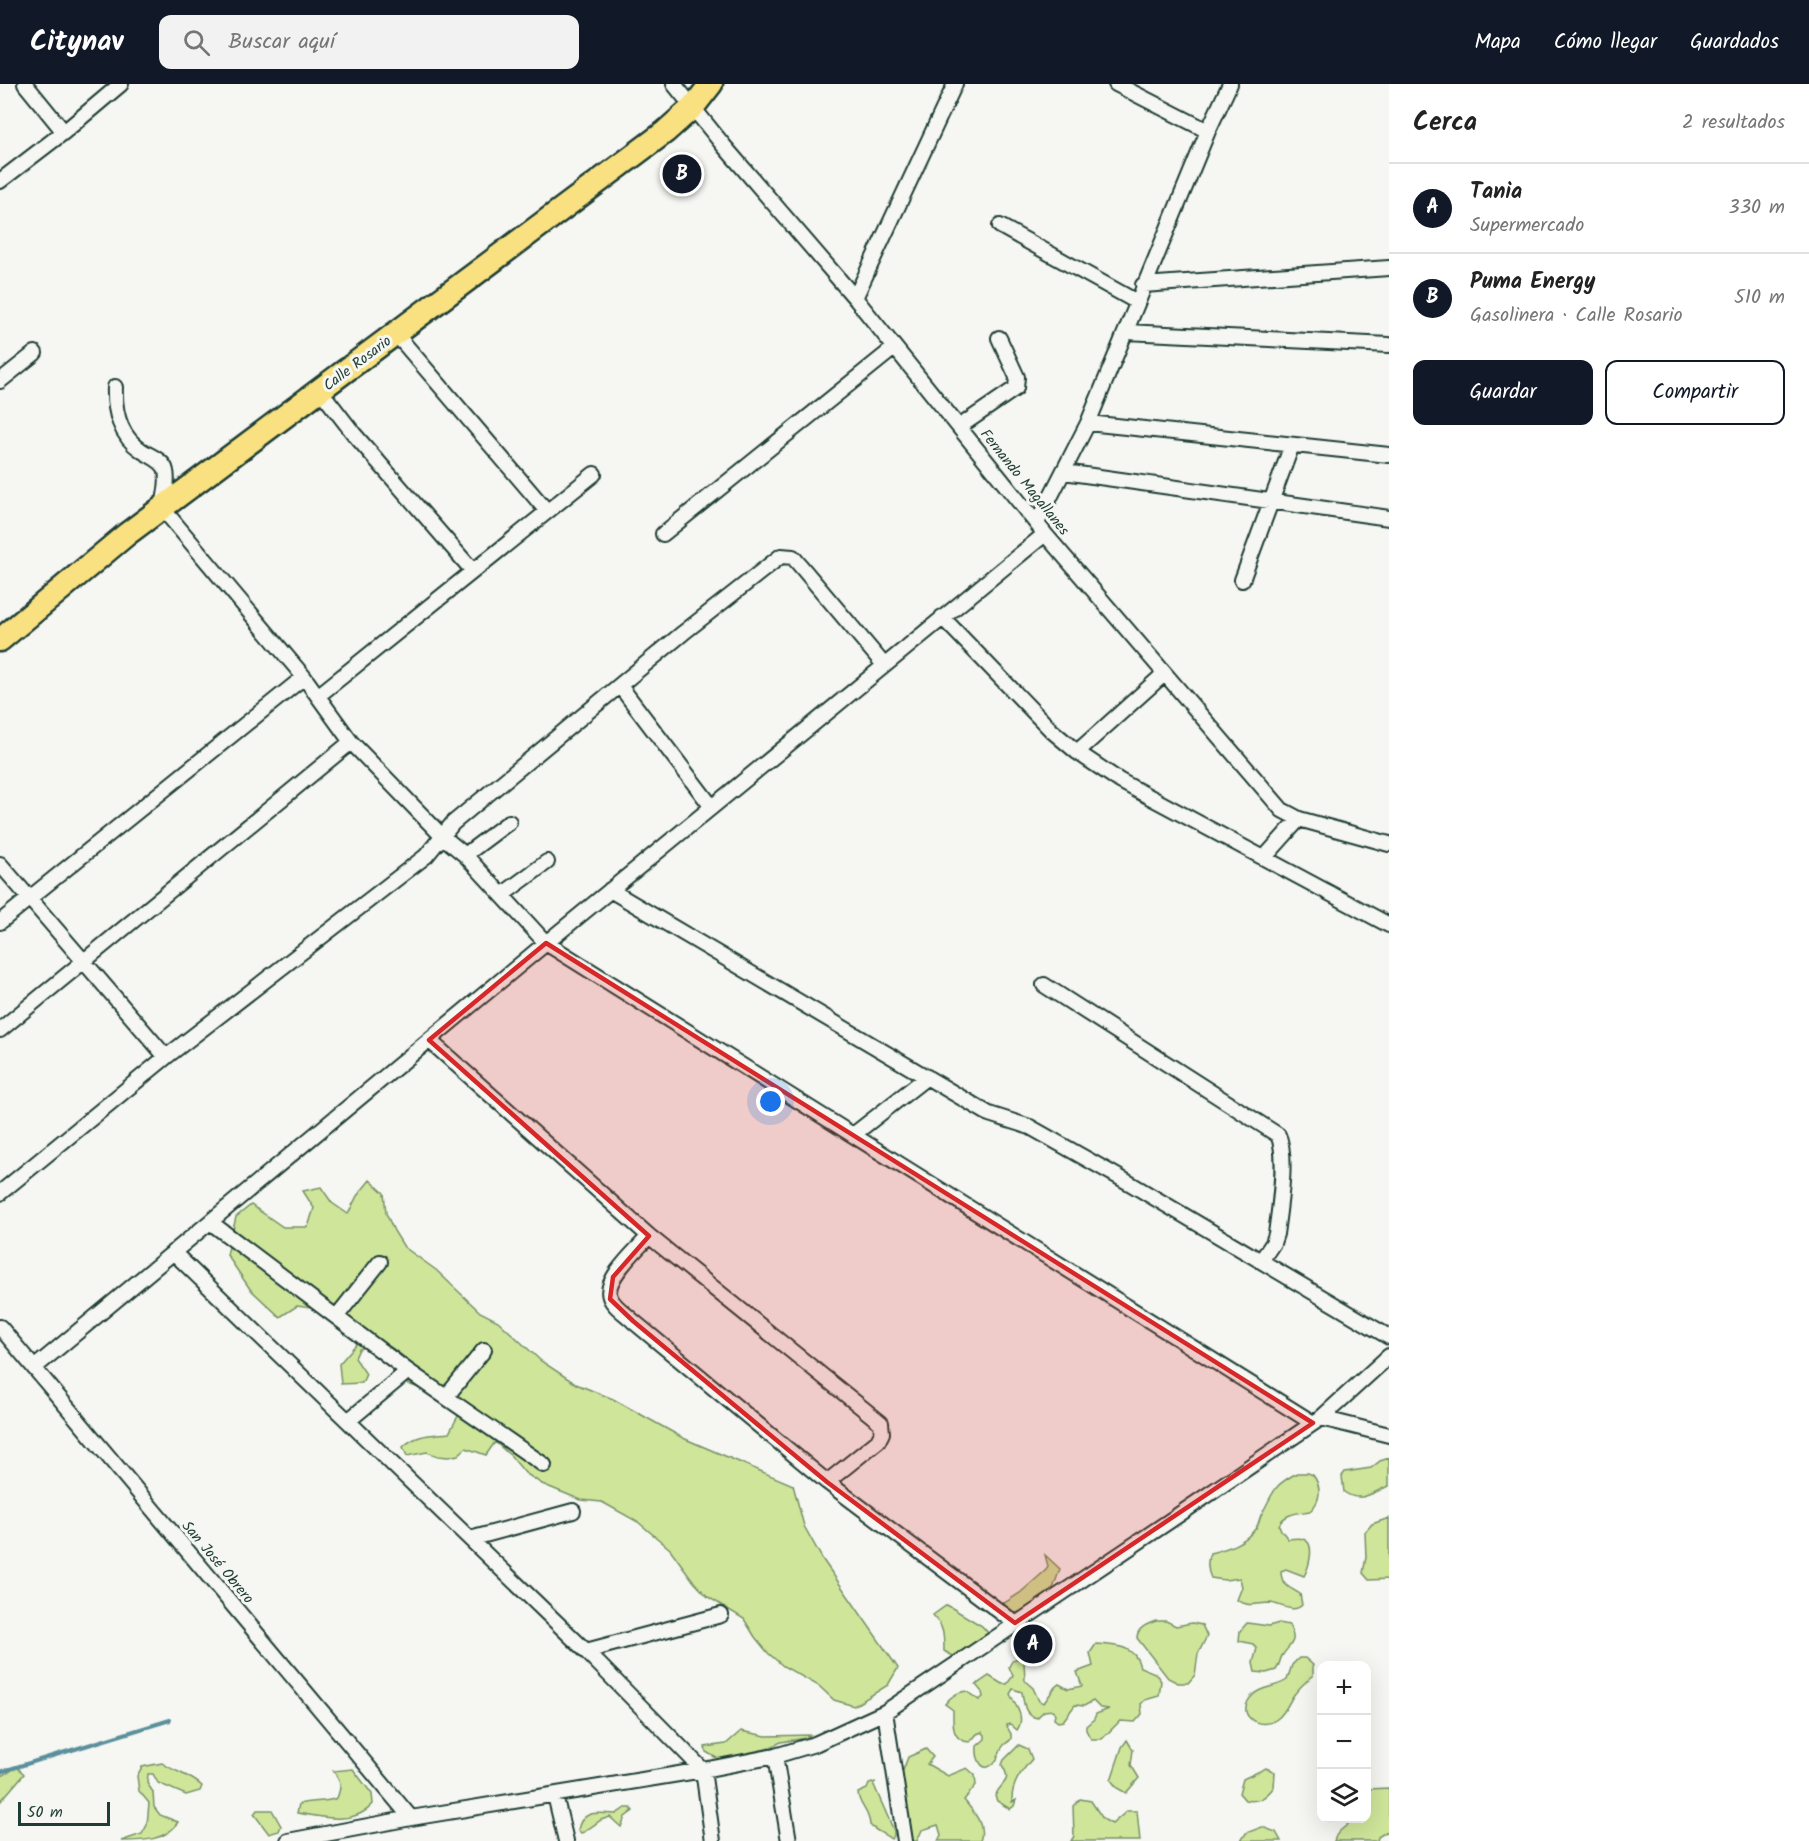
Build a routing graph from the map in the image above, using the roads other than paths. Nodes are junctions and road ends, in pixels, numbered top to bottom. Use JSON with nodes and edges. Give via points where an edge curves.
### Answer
{"nodes":[{"id":1,"x":25,"y":84,"type":"edge"},
{"id":2,"x":121,"y":84,"type":"edge"},
{"id":3,"x":674,"y":84,"type":"edge"},
{"id":4,"x":711,"y":84,"type":"edge"},
{"id":5,"x":955,"y":84,"type":"edge"},
{"id":6,"x":1116,"y":84,"type":"edge"},
{"id":7,"x":1230,"y":84,"type":"edge"},
{"id":8,"x":693,"y":107,"type":"junction"},
{"id":9,"x":1208,"y":131,"type":"junction"},
{"id":10,"x":64,"y":132,"type":"junction"},
{"id":11,"x":0,"y":181,"type":"edge"},
{"id":12,"x":1000,"y":226,"type":"dead end"},
{"id":13,"x":1389,"y":268,"type":"edge"},
{"id":14,"x":1143,"y":285,"type":"junction"},
{"id":15,"x":855,"y":298,"type":"junction"},
{"id":16,"x":1137,"y":302,"type":"junction"},
{"id":17,"x":1126,"y":332,"type":"junction"},
{"id":18,"x":396,"y":334,"type":"junction"},
{"id":19,"x":999,"y":338,"type":"dead end"},
{"id":20,"x":1389,"y":345,"type":"edge"},
{"id":21,"x":894,"y":348,"type":"junction"},
{"id":22,"x":34,"y":353,"type":"dead end"},
{"id":23,"x":0,"y":381,"type":"edge"},
{"id":24,"x":115,"y":387,"type":"dead end"},
{"id":25,"x":320,"y":390,"type":"junction"},
{"id":26,"x":1088,"y":423,"type":"junction"},
{"id":27,"x":959,"y":426,"type":"junction"},
{"id":28,"x":1292,"y":445,"type":"junction"},
{"id":29,"x":1389,"y":455,"type":"edge"},
{"id":30,"x":1064,"y":472,"type":"junction"},
{"id":31,"x":594,"y":474,"type":"dead end"},
{"id":32,"x":1271,"y":502,"type":"junction"},
{"id":33,"x":163,"y":509,"type":"junction"},
{"id":34,"x":546,"y":510,"type":"junction"},
{"id":35,"x":1389,"y":518,"type":"edge"},
{"id":36,"x":1041,"y":529,"type":"junction"},
{"id":37,"x":663,"y":534,"type":"dead end"},
{"id":38,"x":473,"y":571,"type":"junction"},
{"id":39,"x":1242,"y":580,"type":"dead end"},
{"id":40,"x":942,"y":617,"type":"junction"},
{"id":41,"x":0,"y":640,"type":"edge"},
{"id":42,"x":884,"y":664,"type":"junction"},
{"id":43,"x":1164,"y":674,"type":"junction"},
{"id":44,"x":304,"y":676,"type":"junction"},
{"id":45,"x":620,"y":686,"type":"junction"},
{"id":46,"x":319,"y":695,"type":"junction"},
{"id":47,"x":351,"y":742,"type":"junction"},
{"id":48,"x":1077,"y":752,"type":"junction"},
{"id":49,"x":712,"y":807,"type":"junction"},
{"id":50,"x":1299,"y":819,"type":"junction"},
{"id":51,"x":509,"y":822,"type":"dead end"},
{"id":52,"x":442,"y":837,"type":"junction"},
{"id":53,"x":1389,"y":844,"type":"edge"},
{"id":54,"x":465,"y":855,"type":"junction"},
{"id":55,"x":1264,"y":857,"type":"junction"},
{"id":56,"x":547,"y":862,"type":"dead end"},
{"id":57,"x":0,"y":864,"type":"edge"},
{"id":58,"x":610,"y":890,"type":"junction"},
{"id":59,"x":502,"y":895,"type":"junction"},
{"id":60,"x":30,"y":898,"type":"junction"},
{"id":61,"x":0,"y":922,"type":"edge"},
{"id":62,"x":1389,"y":925,"type":"edge"},
{"id":63,"x":546,"y":943,"type":"junction"},
{"id":64,"x":84,"y":961,"type":"junction"},
{"id":65,"x":1044,"y":985,"type":"dead end"},
{"id":66,"x":0,"y":1030,"type":"edge"},
{"id":67,"x":429,"y":1040,"type":"junction"},
{"id":68,"x":166,"y":1057,"type":"junction"},
{"id":69,"x":927,"y":1077,"type":"junction"},
{"id":70,"x":853,"y":1136,"type":"junction"},
{"id":71,"x":0,"y":1193,"type":"edge"},
{"id":72,"x":210,"y":1222,"type":"junction"},
{"id":73,"x":649,"y":1236,"type":"junction"},
{"id":74,"x":173,"y":1252,"type":"junction"},
{"id":75,"x":1261,"y":1261,"type":"junction"},
{"id":76,"x":380,"y":1262,"type":"dead end"},
{"id":77,"x":337,"y":1316,"type":"junction"},
{"id":78,"x":0,"y":1327,"type":"edge"},
{"id":79,"x":1389,"y":1337,"type":"edge"},
{"id":80,"x":484,"y":1350,"type":"dead end"},
{"id":81,"x":1389,"y":1356,"type":"edge"},
{"id":82,"x":34,"y":1368,"type":"junction"},
{"id":83,"x":408,"y":1371,"type":"junction"},
{"id":84,"x":446,"y":1397,"type":"junction"},
{"id":85,"x":1317,"y":1420,"type":"junction"},
{"id":86,"x":348,"y":1421,"type":"junction"},
{"id":87,"x":1389,"y":1435,"type":"edge"},
{"id":88,"x":544,"y":1465,"type":"dead end"},
{"id":89,"x":827,"y":1482,"type":"junction"},
{"id":90,"x":573,"y":1511,"type":"dead end"},
{"id":91,"x":470,"y":1539,"type":"junction"},
{"id":92,"x":721,"y":1615,"type":"dead end"},
{"id":93,"x":1015,"y":1623,"type":"junction"},
{"id":94,"x":586,"y":1651,"type":"junction"},
{"id":95,"x":885,"y":1712,"type":"junction"},
{"id":96,"x":775,"y":1756,"type":"junction"},
{"id":97,"x":703,"y":1770,"type":"junction"},
{"id":98,"x":555,"y":1795,"type":"junction"},
{"id":99,"x":411,"y":1818,"type":"junction"},
{"id":100,"x":288,"y":1841,"type":"edge"},
{"id":101,"x":566,"y":1841,"type":"edge"},
{"id":102,"x":713,"y":1841,"type":"edge"},
{"id":103,"x":789,"y":1841,"type":"edge"},
{"id":104,"x":905,"y":1841,"type":"edge"}],
"edges":[{"from":1,"to":10,"type":"street"},
{"from":2,"to":10,"type":"street"},
{"from":3,"to":8,"type":"street","name":"Fernando Magallanes"},
{"from":4,"to":8,"type":"main road","name":"Calle Rosario"},
{"from":5,"to":15,"type":"street"},
{"from":6,"to":9,"type":"street"},
{"from":7,"to":9,"type":"street"},
{"from":8,"to":15,"type":"street","name":"Fernando Magallanes"},
{"from":8,"to":18,"type":"main road","name":"Calle Rosario","via":[[627,162]]},
{"from":9,"to":14,"type":"street"},
{"from":10,"to":11,"type":"street"},
{"from":12,"to":16,"type":"street"},
{"from":13,"to":14,"type":"street"},
{"from":14,"to":16,"type":"street"},
{"from":15,"to":21,"type":"street","name":"Fernando Magallanes"},
{"from":16,"to":17,"type":"street"},
{"from":17,"to":20,"type":"street"},
{"from":17,"to":26,"type":"street"},
{"from":18,"to":25,"type":"main road","name":"Calle Rosario"},
{"from":18,"to":34,"type":"street"},
{"from":19,"to":27,"type":"street","via":[[1017,377],[1016,388]]},
{"from":21,"to":27,"type":"street","name":"Fernando Magallanes"},
{"from":21,"to":37,"type":"street"},
{"from":22,"to":23,"type":"street"},
{"from":24,"to":33,"type":"street","via":[[119,422],[132,443],[166,469]]},
{"from":25,"to":33,"type":"main road","name":"Calle Rosario"},
{"from":25,"to":38,"type":"street"},
{"from":26,"to":28,"type":"street"},
{"from":26,"to":30,"type":"street"},
{"from":27,"to":36,"type":"street","name":"Fernando Magallanes"},
{"from":28,"to":29,"type":"street"},
{"from":28,"to":32,"type":"street"},
{"from":30,"to":32,"type":"street"},
{"from":30,"to":36,"type":"street"},
{"from":31,"to":34,"type":"street"},
{"from":32,"to":35,"type":"street"},
{"from":32,"to":39,"type":"street"},
{"from":33,"to":41,"type":"main road","name":"Calle Rosario","via":[[127,534]]},
{"from":33,"to":44,"type":"street"},
{"from":34,"to":38,"type":"street"},
{"from":36,"to":40,"type":"street"},
{"from":36,"to":43,"type":"street","name":"Fernando Magallanes"},
{"from":38,"to":46,"type":"street"},
{"from":40,"to":42,"type":"street"},
{"from":40,"to":48,"type":"street"},
{"from":42,"to":45,"type":"street","via":[[793,557],[785,555]]},
{"from":42,"to":49,"type":"street"},
{"from":43,"to":48,"type":"street"},
{"from":43,"to":50,"type":"street","name":"Fernando Magallanes","via":[[1282,810]]},
{"from":44,"to":46,"type":"street"},
{"from":44,"to":60,"type":"street"},
{"from":45,"to":49,"type":"street"},
{"from":45,"to":52,"type":"street","via":[[453,823]]},
{"from":46,"to":47,"type":"street"},
{"from":47,"to":52,"type":"street"},
{"from":47,"to":64,"type":"street"},
{"from":48,"to":55,"type":"street","via":[[1120,781]]},
{"from":49,"to":58,"type":"street"},
{"from":50,"to":53,"type":"street","name":"Fernando Magallanes"},
{"from":50,"to":55,"type":"street"},
{"from":51,"to":54,"type":"street"},
{"from":52,"to":54,"type":"street"},
{"from":52,"to":68,"type":"street","via":[[426,856]]},
{"from":54,"to":59,"type":"street"},
{"from":55,"to":62,"type":"street"},
{"from":56,"to":59,"type":"street"},
{"from":57,"to":60,"type":"street"},
{"from":58,"to":63,"type":"street"},
{"from":58,"to":69,"type":"street"},
{"from":59,"to":63,"type":"street"},
{"from":60,"to":61,"type":"street"},
{"from":60,"to":64,"type":"street"},
{"from":63,"to":67,"type":"street"},
{"from":63,"to":70,"type":"street"},
{"from":64,"to":66,"type":"street"},
{"from":64,"to":68,"type":"street"},
{"from":65,"to":75,"type":"street","via":[[1278,1135],[1283,1156],[1276,1234]]},
{"from":67,"to":72,"type":"street"},
{"from":67,"to":73,"type":"street"},
{"from":68,"to":71,"type":"street"},
{"from":69,"to":70,"type":"street"},
{"from":69,"to":75,"type":"street","via":[[989,1114],[1030,1127]]},
{"from":70,"to":85,"type":"street"},
{"from":72,"to":74,"type":"street"},
{"from":72,"to":77,"type":"street"},
{"from":73,"to":89,"type":"street","via":[[613,1277],[610,1299]]},
{"from":73,"to":89,"type":"street","via":[[881,1424],[878,1441]]},
{"from":74,"to":82,"type":"street"},
{"from":74,"to":86,"type":"street"},
{"from":75,"to":79,"type":"street"},
{"from":76,"to":77,"type":"street"},
{"from":77,"to":83,"type":"street"},
{"from":78,"to":82,"type":"street","name":"San José Obrero"},
{"from":80,"to":84,"type":"street"},
{"from":81,"to":85,"type":"street"},
{"from":82,"to":99,"type":"street","name":"San José Obrero"},
{"from":83,"to":84,"type":"street"},
{"from":83,"to":86,"type":"street"},
{"from":84,"to":88,"type":"street"},
{"from":85,"to":87,"type":"street"},
{"from":85,"to":93,"type":"street"},
{"from":86,"to":91,"type":"street"},
{"from":89,"to":93,"type":"street"},
{"from":90,"to":91,"type":"street"},
{"from":91,"to":94,"type":"street"},
{"from":92,"to":94,"type":"street"},
{"from":93,"to":95,"type":"street"},
{"from":94,"to":97,"type":"street"},
{"from":95,"to":96,"type":"street","via":[[815,1744]]},
{"from":95,"to":104,"type":"street"},
{"from":96,"to":97,"type":"street"},
{"from":96,"to":103,"type":"street"},
{"from":97,"to":98,"type":"street"},
{"from":97,"to":102,"type":"street"},
{"from":98,"to":99,"type":"street"},
{"from":98,"to":101,"type":"street"},
{"from":99,"to":100,"type":"street"}]}
